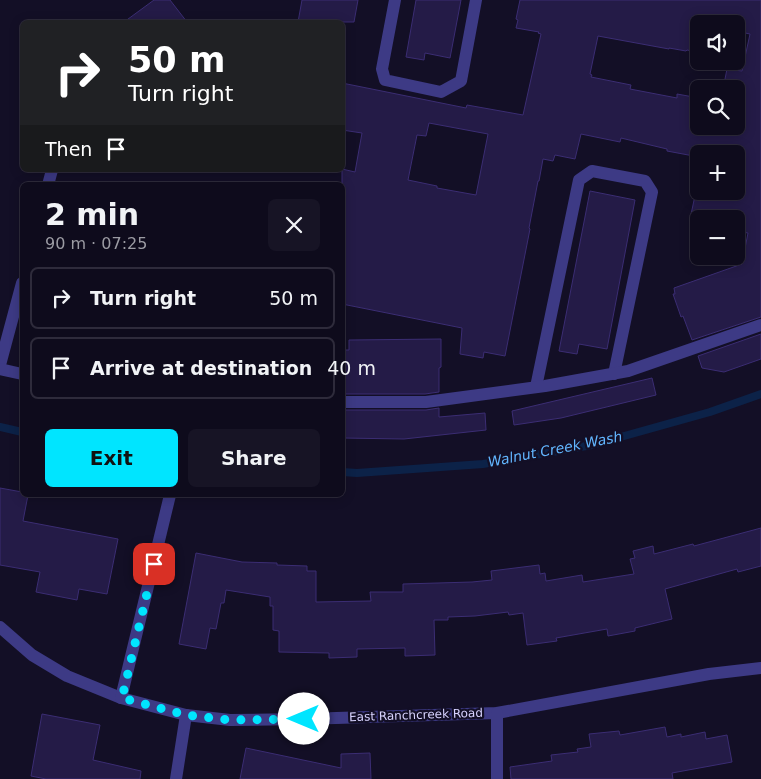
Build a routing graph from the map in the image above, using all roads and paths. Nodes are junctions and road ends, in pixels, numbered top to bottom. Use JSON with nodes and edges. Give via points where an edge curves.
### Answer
{"nodes":[{"id":1,"x":395,"y":0,"type":"edge"},
{"id":2,"x":476,"y":0,"type":"edge"},
{"id":3,"x":20,"y":291,"type":"edge"},
{"id":4,"x":761,"y":325,"type":"edge"},
{"id":5,"x":0,"y":367,"type":"edge"},
{"id":6,"x":20,"y":373,"type":"edge"},
{"id":7,"x":614,"y":374,"type":"junction"},
{"id":8,"x":536,"y":387,"type":"junction"},
{"id":9,"x":345,"y":402,"type":"edge"},
{"id":10,"x":170,"y":497,"type":"edge"},
{"id":11,"x":0,"y":628,"type":"edge"},
{"id":12,"x":761,"y":668,"type":"edge"},
{"id":13,"x":122,"y":698,"type":"junction"},
{"id":14,"x":497,"y":713,"type":"junction"},
{"id":15,"x":186,"y":715,"type":"junction"},
{"id":16,"x":176,"y":779,"type":"edge"},
{"id":17,"x":497,"y":779,"type":"edge"}],
"edges":[{"from":1,"to":2,"type":"street","via":[[382,69],[385,80],[441,92],[461,81]]},
{"from":3,"to":5,"type":"street"},
{"from":4,"to":7,"type":"street"},
{"from":5,"to":6,"type":"street"},
{"from":7,"to":8,"type":"street"},
{"from":7,"to":8,"type":"street","via":[[652,192],[645,181],[592,171],[579,180]]},
{"from":8,"to":9,"type":"street","via":[[426,402]]},
{"from":10,"to":13,"type":"street"},
{"from":11,"to":13,"type":"street","name":"East Ranchcreek Road","via":[[32,655],[66,676]]},
{"from":12,"to":14,"type":"street","name":"East Ranchcreek Road","via":[[709,674]]},
{"from":13,"to":15,"type":"street","name":"East Ranchcreek Road"},
{"from":14,"to":15,"type":"street","name":"East Ranchcreek Road","via":[[230,720]]},
{"from":14,"to":17,"type":"street"},
{"from":15,"to":16,"type":"street"}]}
